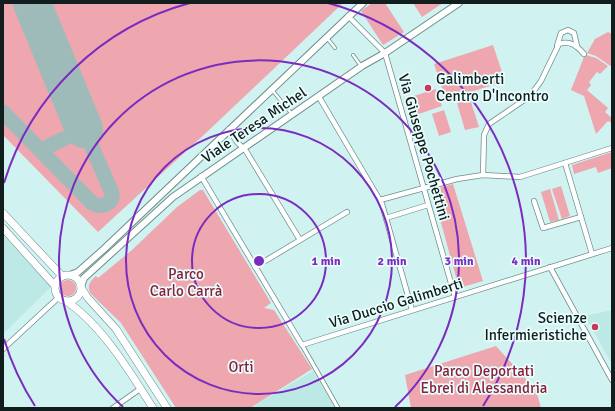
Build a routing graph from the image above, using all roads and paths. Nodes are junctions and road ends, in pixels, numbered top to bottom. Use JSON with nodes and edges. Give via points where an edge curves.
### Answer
{"nodes":[{"id":1,"x":363,"y":3,"type":"edge"},
{"id":2,"x":459,"y":3,"type":"edge"},
{"id":3,"x":348,"y":16,"type":"junction"},
{"id":4,"x":326,"y":38,"type":"junction"},
{"id":5,"x":557,"y":46,"type":"junction"},
{"id":6,"x":335,"y":48,"type":"dead end"},
{"id":7,"x":580,"y":49,"type":"junction"},
{"id":8,"x":385,"y":53,"type":"junction"},
{"id":9,"x":584,"y":54,"type":"dead end"},
{"id":10,"x":353,"y":55,"type":"dead end"},
{"id":11,"x":362,"y":66,"type":"junction"},
{"id":12,"x":272,"y":89,"type":"junction"},
{"id":13,"x":319,"y":96,"type":"junction"},
{"id":14,"x":293,"y":114,"type":"junction"},
{"id":15,"x":229,"y":129,"type":"junction"},
{"id":16,"x":243,"y":148,"type":"junction"},
{"id":17,"x":612,"y":148,"type":"edge"},
{"id":18,"x":565,"y":163,"type":"junction"},
{"id":19,"x":483,"y":175,"type":"junction"},
{"id":20,"x":201,"y":176,"type":"junction"},
{"id":21,"x":424,"y":187,"type":"junction"},
{"id":22,"x":380,"y":200,"type":"junction"},
{"id":23,"x":534,"y":201,"type":"dead end"},
{"id":24,"x":428,"y":205,"type":"junction"},
{"id":25,"x":3,"y":212,"type":"edge"},
{"id":26,"x":347,"y":212,"type":"dead end"},
{"id":27,"x":581,"y":217,"type":"junction"},
{"id":28,"x":386,"y":218,"type":"junction"},
{"id":29,"x":3,"y":228,"type":"edge"},
{"id":30,"x":300,"y":240,"type":"junction"},
{"id":31,"x":612,"y":248,"type":"edge"},
{"id":32,"x":592,"y":254,"type":"junction"},
{"id":33,"x":255,"y":267,"type":"junction"},
{"id":34,"x":550,"y":267,"type":"junction"},
{"id":35,"x":70,"y":275,"type":"junction"},
{"id":36,"x":62,"y":276,"type":"junction"},
{"id":37,"x":55,"y":286,"type":"junction"},
{"id":38,"x":81,"y":287,"type":"junction"},
{"id":39,"x":59,"y":297,"type":"junction"},
{"id":40,"x":456,"y":297,"type":"junction"},
{"id":41,"x":66,"y":301,"type":"junction"},
{"id":42,"x":412,"y":310,"type":"junction"},
{"id":43,"x":302,"y":345,"type":"junction"},
{"id":44,"x":3,"y":349,"type":"edge"},
{"id":45,"x":612,"y":380,"type":"edge"},
{"id":46,"x":140,"y":389,"type":"junction"},
{"id":47,"x":113,"y":408,"type":"edge"},
{"id":48,"x":152,"y":408,"type":"edge"},
{"id":49,"x":167,"y":408,"type":"edge"},
{"id":50,"x":338,"y":408,"type":"edge"}],
"edges":[{"from":1,"to":3,"type":"street","name":"Viale Teresa Michel"},
{"from":2,"to":8,"type":"street","name":"Viale Teresa Michel"},
{"from":3,"to":4,"type":"street","name":"Viale Teresa Michel"},
{"from":3,"to":8,"type":"street","name":"Via Giuseppe Pochettini"},
{"from":4,"to":6,"type":"lane"},
{"from":4,"to":12,"type":"street","name":"Viale Teresa Michel"},
{"from":5,"to":7,"type":"street","via":[[569,43]]},
{"from":5,"to":7,"type":"street","via":[[560,33],[568,30],[574,33]]},
{"from":5,"to":19,"type":"street","via":[[541,81],[530,96],[489,124],[484,135]]},
{"from":7,"to":9,"type":"street"},
{"from":8,"to":11,"type":"street","name":"Viale Teresa Michel"},
{"from":8,"to":21,"type":"street","name":"Via Giuseppe Pochettini"},
{"from":10,"to":11,"type":"lane"},
{"from":11,"to":13,"type":"street","name":"Viale Teresa Michel"},
{"from":12,"to":14,"type":"lane"},
{"from":12,"to":15,"type":"street","name":"Viale Teresa Michel"},
{"from":13,"to":14,"type":"street","name":"Viale Teresa Michel"},
{"from":13,"to":22,"type":"street"},
{"from":14,"to":16,"type":"street","name":"Viale Teresa Michel"},
{"from":15,"to":16,"type":"street"},
{"from":15,"to":35,"type":"street","name":"Viale Teresa Michel","via":[[104,249],[78,272]]},
{"from":16,"to":20,"type":"street","name":"Viale Teresa Michel"},
{"from":16,"to":30,"type":"street"},
{"from":17,"to":18,"type":"street"},
{"from":18,"to":19,"type":"street","via":[[520,177]]},
{"from":18,"to":27,"type":"street"},
{"from":19,"to":21,"type":"street"},
{"from":20,"to":33,"type":"street"},
{"from":20,"to":38,"type":"street","name":"Viale Teresa Michel","via":[[173,197],[84,278]]},
{"from":21,"to":22,"type":"street"},
{"from":21,"to":24,"type":"street","name":"Via Giuseppe Pochettini"},
{"from":22,"to":28,"type":"street"},
{"from":23,"to":27,"type":"street","via":[[543,228]]},
{"from":24,"to":28,"type":"street"},
{"from":24,"to":40,"type":"street","name":"Via Giuseppe Pochettini"},
{"from":25,"to":36,"type":"main road"},
{"from":26,"to":30,"type":"street"},
{"from":27,"to":32,"type":"street"},
{"from":28,"to":42,"type":"street"},
{"from":29,"to":37,"type":"main road"},
{"from":30,"to":33,"type":"street"},
{"from":31,"to":32,"type":"street","name":"Via Duccio Galimberti"},
{"from":32,"to":34,"type":"street","name":"Via Duccio Galimberti"},
{"from":33,"to":43,"type":"street"},
{"from":34,"to":40,"type":"street","name":"Via Duccio Galimberti"},
{"from":34,"to":45,"type":"street"},
{"from":35,"to":36,"type":"main road"},
{"from":35,"to":38,"type":"main road","via":[[78,279]]},
{"from":36,"to":37,"type":"main road"},
{"from":37,"to":39,"type":"main road"},
{"from":38,"to":41,"type":"main road","via":[[77,298]]},
{"from":38,"to":49,"type":"main road","via":[[89,300],[116,329]]},
{"from":39,"to":41,"type":"main road"},
{"from":39,"to":44,"type":"street"},
{"from":40,"to":42,"type":"street","name":"Via Duccio Galimberti"},
{"from":41,"to":46,"type":"main road","via":[[79,309],[105,339],[126,365]]},
{"from":42,"to":43,"type":"street","name":"Via Duccio Galimberti"},
{"from":43,"to":50,"type":"street"},
{"from":46,"to":47,"type":"street"},
{"from":46,"to":48,"type":"main road"}]}
